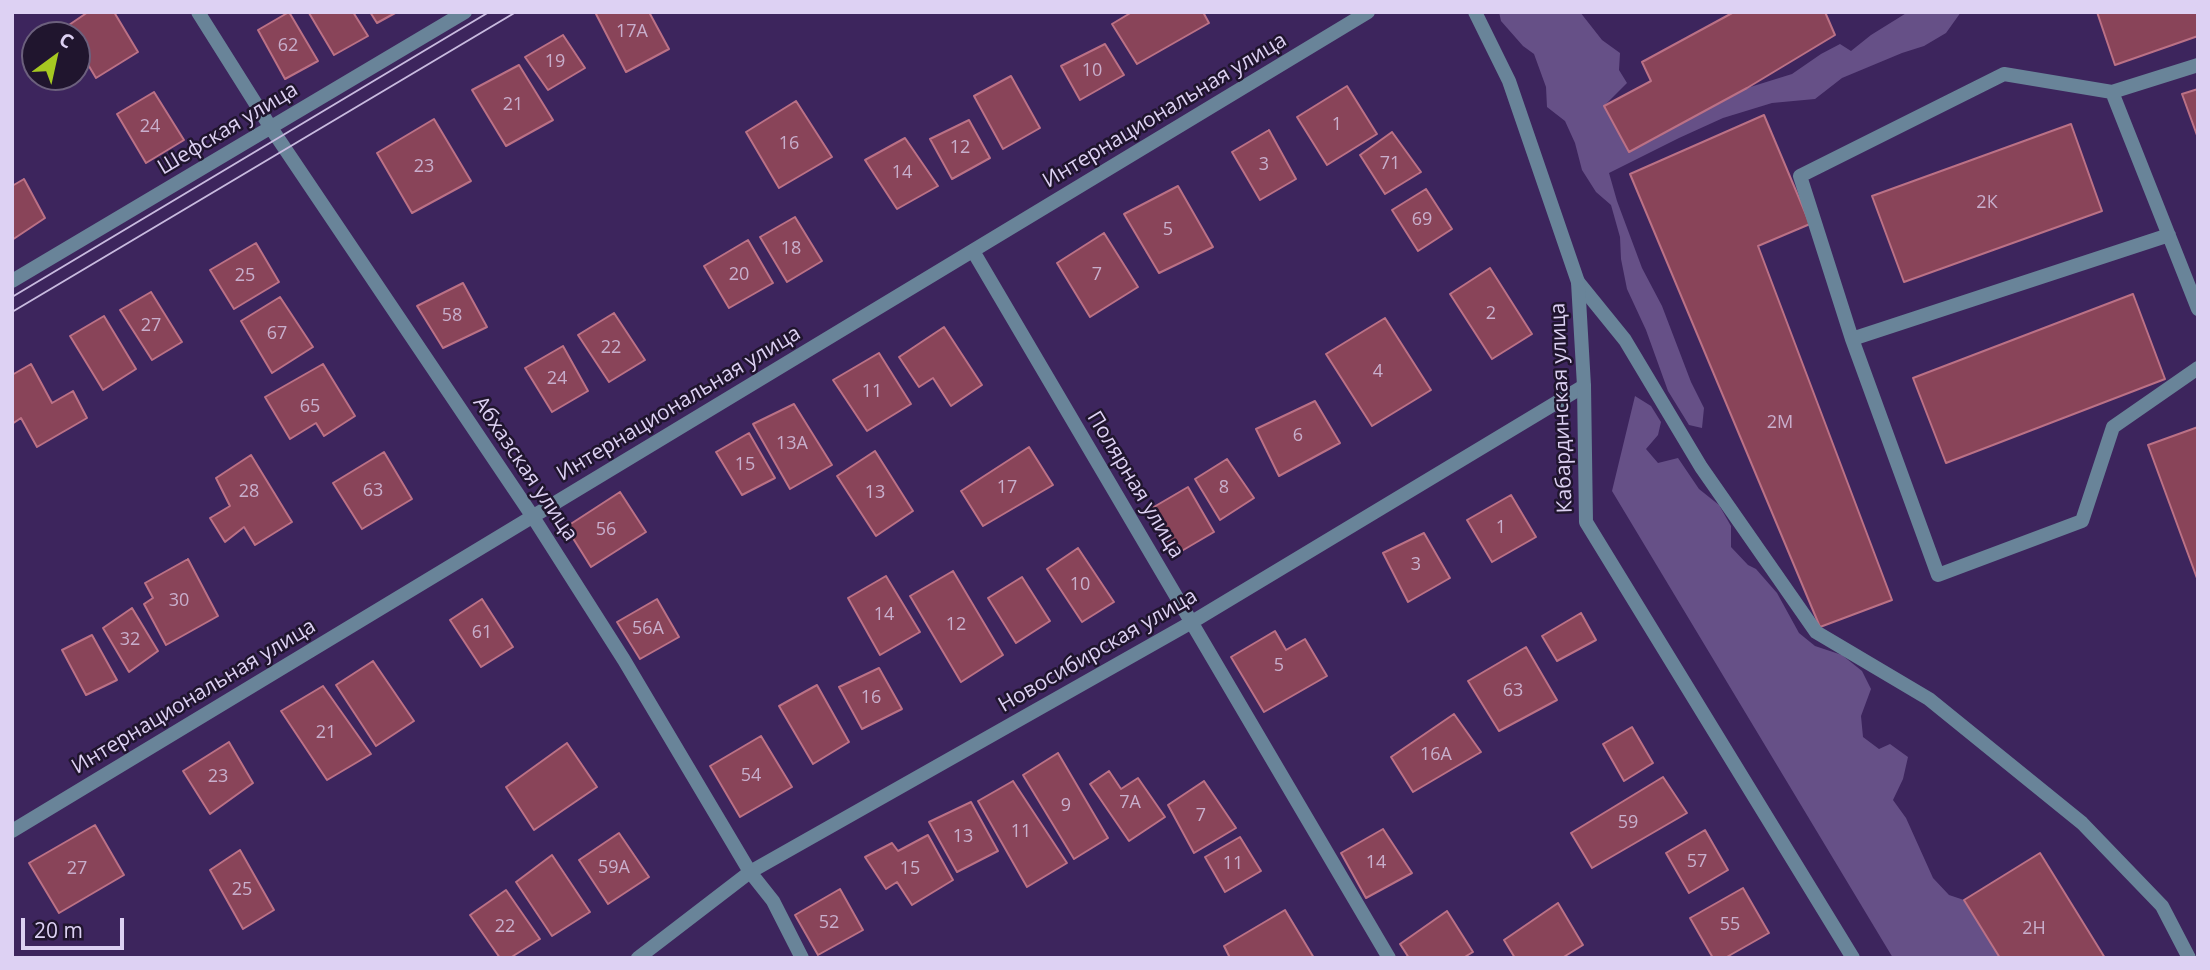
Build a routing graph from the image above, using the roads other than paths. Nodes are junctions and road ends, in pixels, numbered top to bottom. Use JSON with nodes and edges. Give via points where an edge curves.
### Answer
{"nodes":[{"id":1,"x":198,"y":12,"type":"edge"},
{"id":2,"x":465,"y":12,"type":"edge"},
{"id":3,"x":1368,"y":12,"type":"edge"},
{"id":4,"x":1475,"y":12,"type":"edge"},
{"id":5,"x":2198,"y":65,"type":"edge"},
{"id":6,"x":2112,"y":92,"type":"junction"},
{"id":7,"x":271,"y":128,"type":"junction"},
{"id":8,"x":2169,"y":235,"type":"junction"},
{"id":9,"x":973,"y":251,"type":"junction"},
{"id":10,"x":12,"y":282,"type":"edge"},
{"id":11,"x":1578,"y":282,"type":"junction"},
{"id":12,"x":2198,"y":309,"type":"edge"},
{"id":13,"x":1852,"y":339,"type":"junction"},
{"id":14,"x":2198,"y":368,"type":"edge"},
{"id":15,"x":1584,"y":386,"type":"junction"},
{"id":16,"x":533,"y":517,"type":"junction"},
{"id":17,"x":1192,"y":622,"type":"junction"},
{"id":18,"x":12,"y":831,"type":"edge"},
{"id":19,"x":750,"y":872,"type":"junction"},
{"id":20,"x":638,"y":958,"type":"edge"},
{"id":21,"x":802,"y":958,"type":"edge"},
{"id":22,"x":1389,"y":958,"type":"edge"},
{"id":23,"x":1853,"y":958,"type":"edge"},
{"id":24,"x":2189,"y":958,"type":"edge"}],
"edges":[{"from":1,"to":7,"type":"street","name":"Абхазская улица"},
{"from":2,"to":7,"type":"street","name":"Шефская улица"},
{"from":3,"to":9,"type":"street","name":"Интернациональная улица"},
{"from":4,"to":11,"type":"street","name":"Кабардинская улица","via":[[1509,81]]},
{"from":5,"to":6,"type":"street"},
{"from":6,"to":8,"type":"street"},
{"from":6,"to":13,"type":"street","via":[[2004,74],[1800,176]]},
{"from":7,"to":10,"type":"street","name":"Шефская улица"},
{"from":7,"to":16,"type":"street","name":"Абхазская улица"},
{"from":8,"to":12,"type":"street"},
{"from":8,"to":13,"type":"street"},
{"from":9,"to":16,"type":"street","name":"Интернациональная улица"},
{"from":9,"to":17,"type":"street","name":"Полярная улица"},
{"from":11,"to":15,"type":"street","name":"Кабардинская улица"},
{"from":11,"to":24,"type":"street","via":[[1625,340],[1701,467],[1816,632],[1929,699],[2082,822],[2162,906]]},
{"from":13,"to":14,"type":"street","via":[[1938,575],[2082,521],[2113,427]]},
{"from":15,"to":17,"type":"street","name":"Новосибирская улица"},
{"from":15,"to":23,"type":"street","name":"Кабардинская улица","via":[[1586,522]]},
{"from":16,"to":18,"type":"street","name":"Интернациональная улица"},
{"from":16,"to":19,"type":"street","name":"Абхазская улица"},
{"from":17,"to":19,"type":"street","name":"Новосибирская улица"},
{"from":17,"to":22,"type":"street","name":"Полярная улица"},
{"from":19,"to":20,"type":"street","name":"Новосибирская улица"},
{"from":19,"to":21,"type":"street","name":"Абхазская улица","via":[[773,901]]}]}
